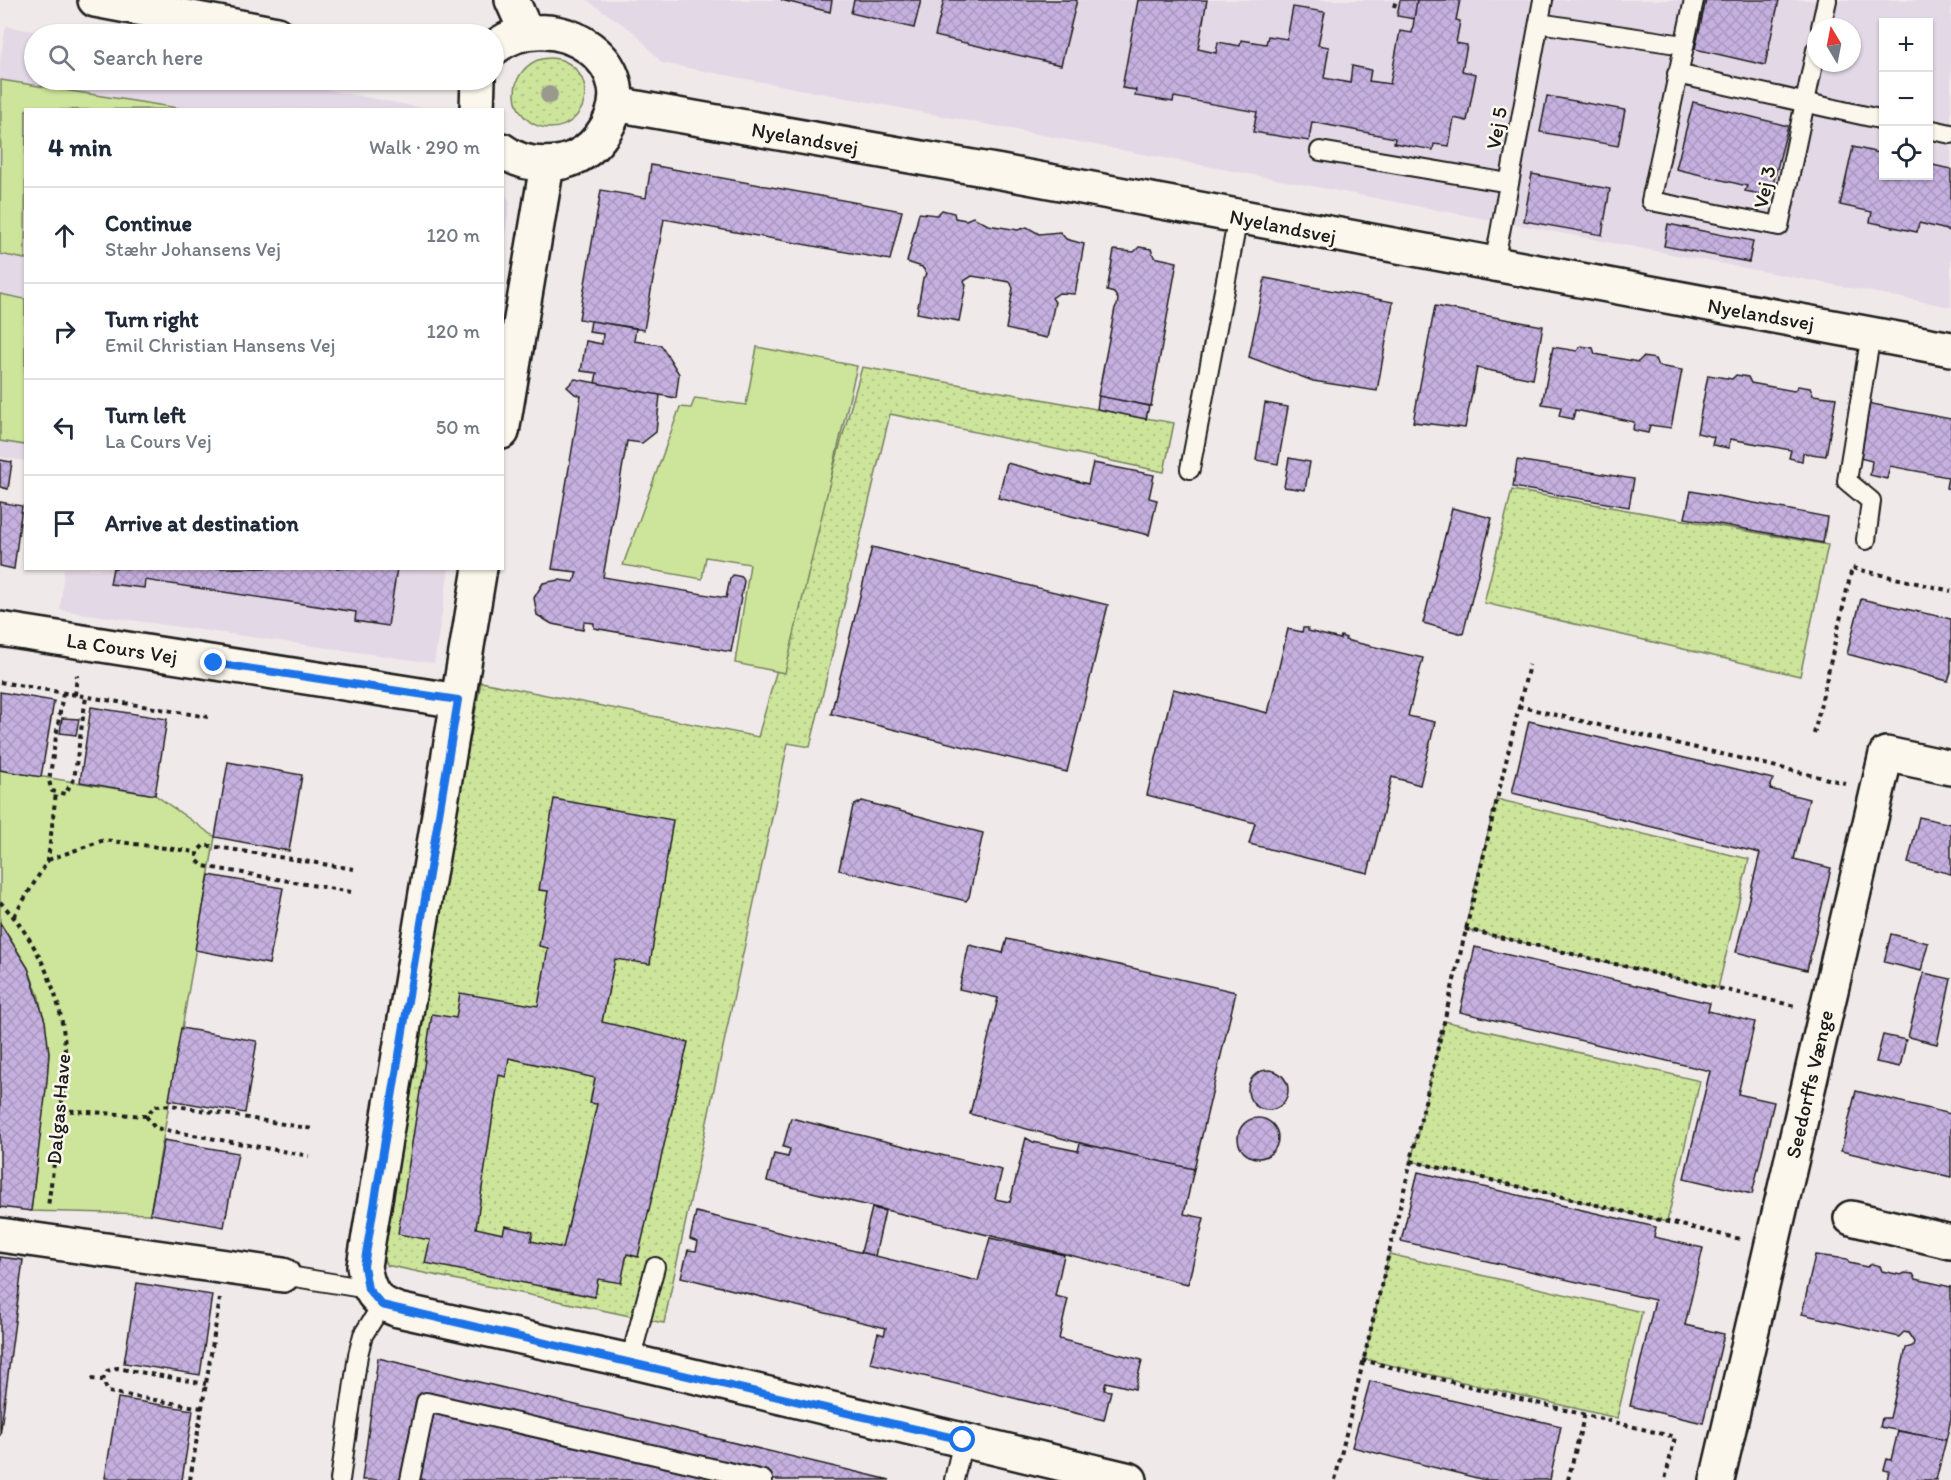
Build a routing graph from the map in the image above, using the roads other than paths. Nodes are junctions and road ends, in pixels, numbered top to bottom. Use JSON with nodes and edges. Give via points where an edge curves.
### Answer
{"nodes":[{"id":1,"x":95,"y":0,"type":"edge"},
{"id":2,"x":1543,"y":0,"type":"edge"},
{"id":3,"x":1694,"y":0,"type":"edge"},
{"id":4,"x":1827,"y":0,"type":"edge"},
{"id":5,"x":518,"y":14,"type":"edge"},
{"id":6,"x":1823,"y":18,"type":"edge"},
{"id":7,"x":1539,"y":23,"type":"junction"},
{"id":8,"x":223,"y":24,"type":"edge"},
{"id":9,"x":504,"y":36,"type":"edge"},
{"id":10,"x":1683,"y":45,"type":"junction"},
{"id":11,"x":1811,"y":72,"type":"edge"},
{"id":12,"x":1677,"y":75,"type":"junction"},
{"id":13,"x":478,"y":90,"type":"edge"},
{"id":14,"x":1805,"y":102,"type":"junction"},
{"id":15,"x":615,"y":104,"type":"junction"},
{"id":16,"x":477,"y":108,"type":"edge"},
{"id":17,"x":1879,"y":119,"type":"edge"},
{"id":18,"x":1933,"y":130,"type":"edge"},
{"id":19,"x":1951,"y":134,"type":"edge"},
{"id":20,"x":504,"y":151,"type":"edge"},
{"id":21,"x":1320,"y":151,"type":"dead end"},
{"id":22,"x":547,"y":165,"type":"junction"},
{"id":23,"x":1509,"y":183,"type":"junction"},
{"id":24,"x":1238,"y":217,"type":"junction"},
{"id":25,"x":1494,"y":265,"type":"junction"},
{"id":26,"x":1871,"y":334,"type":"junction"},
{"id":27,"x":1951,"y":349,"type":"edge"},
{"id":28,"x":504,"y":420,"type":"edge"},
{"id":29,"x":1190,"y":469,"type":"dead end"},
{"id":30,"x":1866,"y":540,"type":"dead end"},
{"id":31,"x":480,"y":570,"type":"edge"},
{"id":32,"x":0,"y":629,"type":"edge"},
{"id":33,"x":458,"y":700,"type":"junction"},
{"id":34,"x":1951,"y":768,"type":"edge"},
{"id":35,"x":1851,"y":1218,"type":"dead end"},
{"id":36,"x":0,"y":1235,"type":"edge"},
{"id":37,"x":1951,"y":1242,"type":"edge"},
{"id":38,"x":655,"y":1267,"type":"dead end"},
{"id":39,"x":283,"y":1275,"type":"joint"},
{"id":40,"x":375,"y":1297,"type":"junction"},
{"id":41,"x":630,"y":1361,"type":"junction"},
{"id":42,"x":963,"y":1440,"type":"junction"},
{"id":43,"x":340,"y":1480,"type":"edge"},
{"id":44,"x":410,"y":1480,"type":"edge"},
{"id":45,"x":763,"y":1480,"type":"edge"},
{"id":46,"x":954,"y":1480,"type":"edge"},
{"id":47,"x":1130,"y":1480,"type":"edge"},
{"id":48,"x":1717,"y":1480,"type":"edge"}],
"edges":[{"from":1,"to":8,"type":"street"},
{"from":2,"to":7,"type":"lane","name":"Vej 5"},
{"from":3,"to":10,"type":"lane","name":"Vej 3"},
{"from":4,"to":6,"type":"lane"},
{"from":5,"to":9,"type":"street"},
{"from":5,"to":15,"type":"street","via":[[569,28],[590,40],[610,66]]},
{"from":7,"to":10,"type":"lane"},
{"from":7,"to":23,"type":"lane","name":"Vej 5"},
{"from":10,"to":12,"type":"lane","name":"Vej 3"},
{"from":11,"to":14,"type":"lane"},
{"from":12,"to":14,"type":"lane"},
{"from":12,"to":14,"type":"lane","name":"Vej 3","via":[[1650,201],[1779,226]]},
{"from":13,"to":16,"type":"street"},
{"from":14,"to":17,"type":"lane"},
{"from":15,"to":22,"type":"street","via":[[608,127],[592,147],[571,160]]},
{"from":15,"to":24,"type":"street","name":"Nyelandsvej"},
{"from":18,"to":19,"type":"lane"},
{"from":20,"to":22,"type":"street","via":[[529,163]]},
{"from":21,"to":23,"type":"lane"},
{"from":22,"to":28,"type":"street"},
{"from":23,"to":25,"type":"lane","name":"Vej 5"},
{"from":24,"to":25,"type":"street","name":"Nyelandsvej"},
{"from":24,"to":29,"type":"lane"},
{"from":25,"to":26,"type":"street","name":"Nyelandsvej"},
{"from":26,"to":27,"type":"street","name":"Nyelandsvej"},
{"from":26,"to":30,"type":"lane","via":[[1847,481],[1871,501]]},
{"from":31,"to":33,"type":"street"},
{"from":32,"to":33,"type":"street","name":"La Cours Vej"},
{"from":33,"to":40,"type":"street","via":[[364,1266]]},
{"from":34,"to":48,"type":"street","name":"Seedorffs Vænge","via":[[1886,754]]},
{"from":35,"to":37,"type":"street"},
{"from":36,"to":39,"type":"street"},
{"from":38,"to":41,"type":"lane"},
{"from":39,"to":40,"type":"lane"},
{"from":40,"to":41,"type":"street"},
{"from":40,"to":43,"type":"lane","via":[[361,1345]]},
{"from":41,"to":42,"type":"street"},
{"from":42,"to":46,"type":"lane"},
{"from":42,"to":47,"type":"street"},
{"from":44,"to":45,"type":"lane","via":[[426,1402]]}]}
